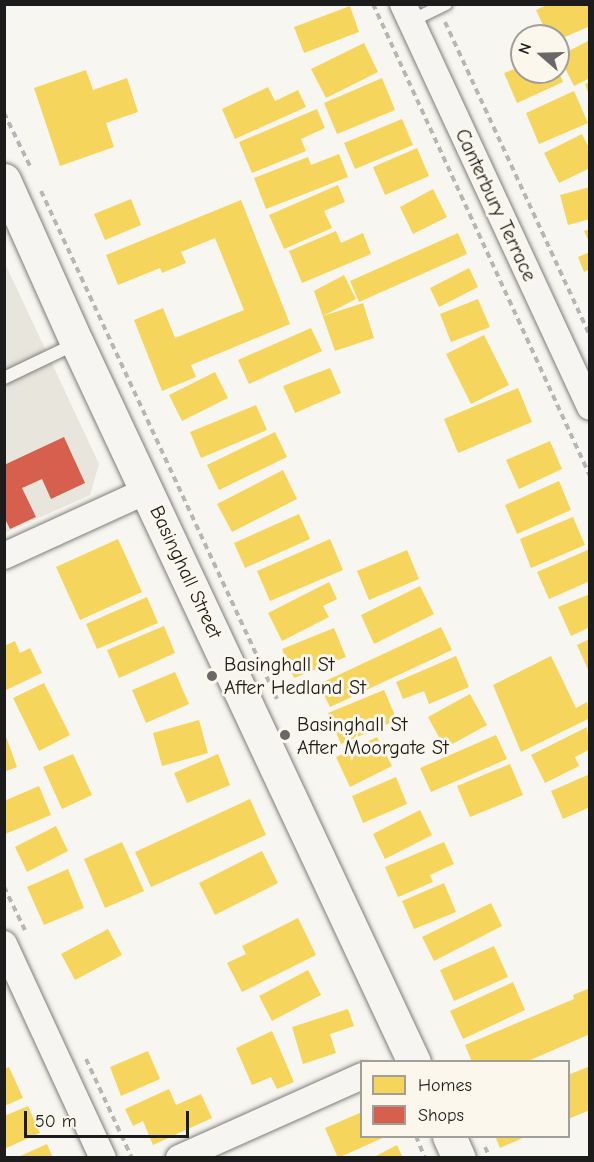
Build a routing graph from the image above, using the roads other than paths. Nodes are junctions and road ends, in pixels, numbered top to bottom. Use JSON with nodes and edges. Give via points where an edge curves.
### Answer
{"nodes":[{"id":1,"x":442,"y":6,"type":"edge"},
{"id":2,"x":407,"y":13,"type":"edge"},
{"id":3,"x":20,"y":179,"type":"edge"},
{"id":4,"x":77,"y":343,"type":"junction"},
{"id":5,"x":4,"y":378,"type":"edge"},
{"id":6,"x":590,"y":407,"type":"edge"},
{"id":7,"x":148,"y":490,"type":"junction"},
{"id":8,"x":4,"y":556,"type":"edge"},
{"id":9,"x":4,"y":944,"type":"edge"},
{"id":10,"x":406,"y":1059,"type":"edge"},
{"id":11,"x":360,"y":1077,"type":"edge"},
{"id":12,"x":449,"y":1138,"type":"edge"},
{"id":13,"x":103,"y":1158,"type":"edge"},
{"id":14,"x":179,"y":1158,"type":"edge"},
{"id":15,"x":459,"y":1158,"type":"edge"}],
"edges":[{"from":1,"to":2,"type":"lane"},
{"from":2,"to":6,"type":"street","name":"Canterbury Terrace"},
{"from":3,"to":4,"type":"street","name":"Basinghall Street"},
{"from":4,"to":5,"type":"lane"},
{"from":4,"to":7,"type":"street","name":"Basinghall Street"},
{"from":7,"to":8,"type":"street"},
{"from":7,"to":10,"type":"street","name":"Basinghall Street"},
{"from":9,"to":13,"type":"street"},
{"from":11,"to":14,"type":"street"},
{"from":12,"to":15,"type":"street"}]}
